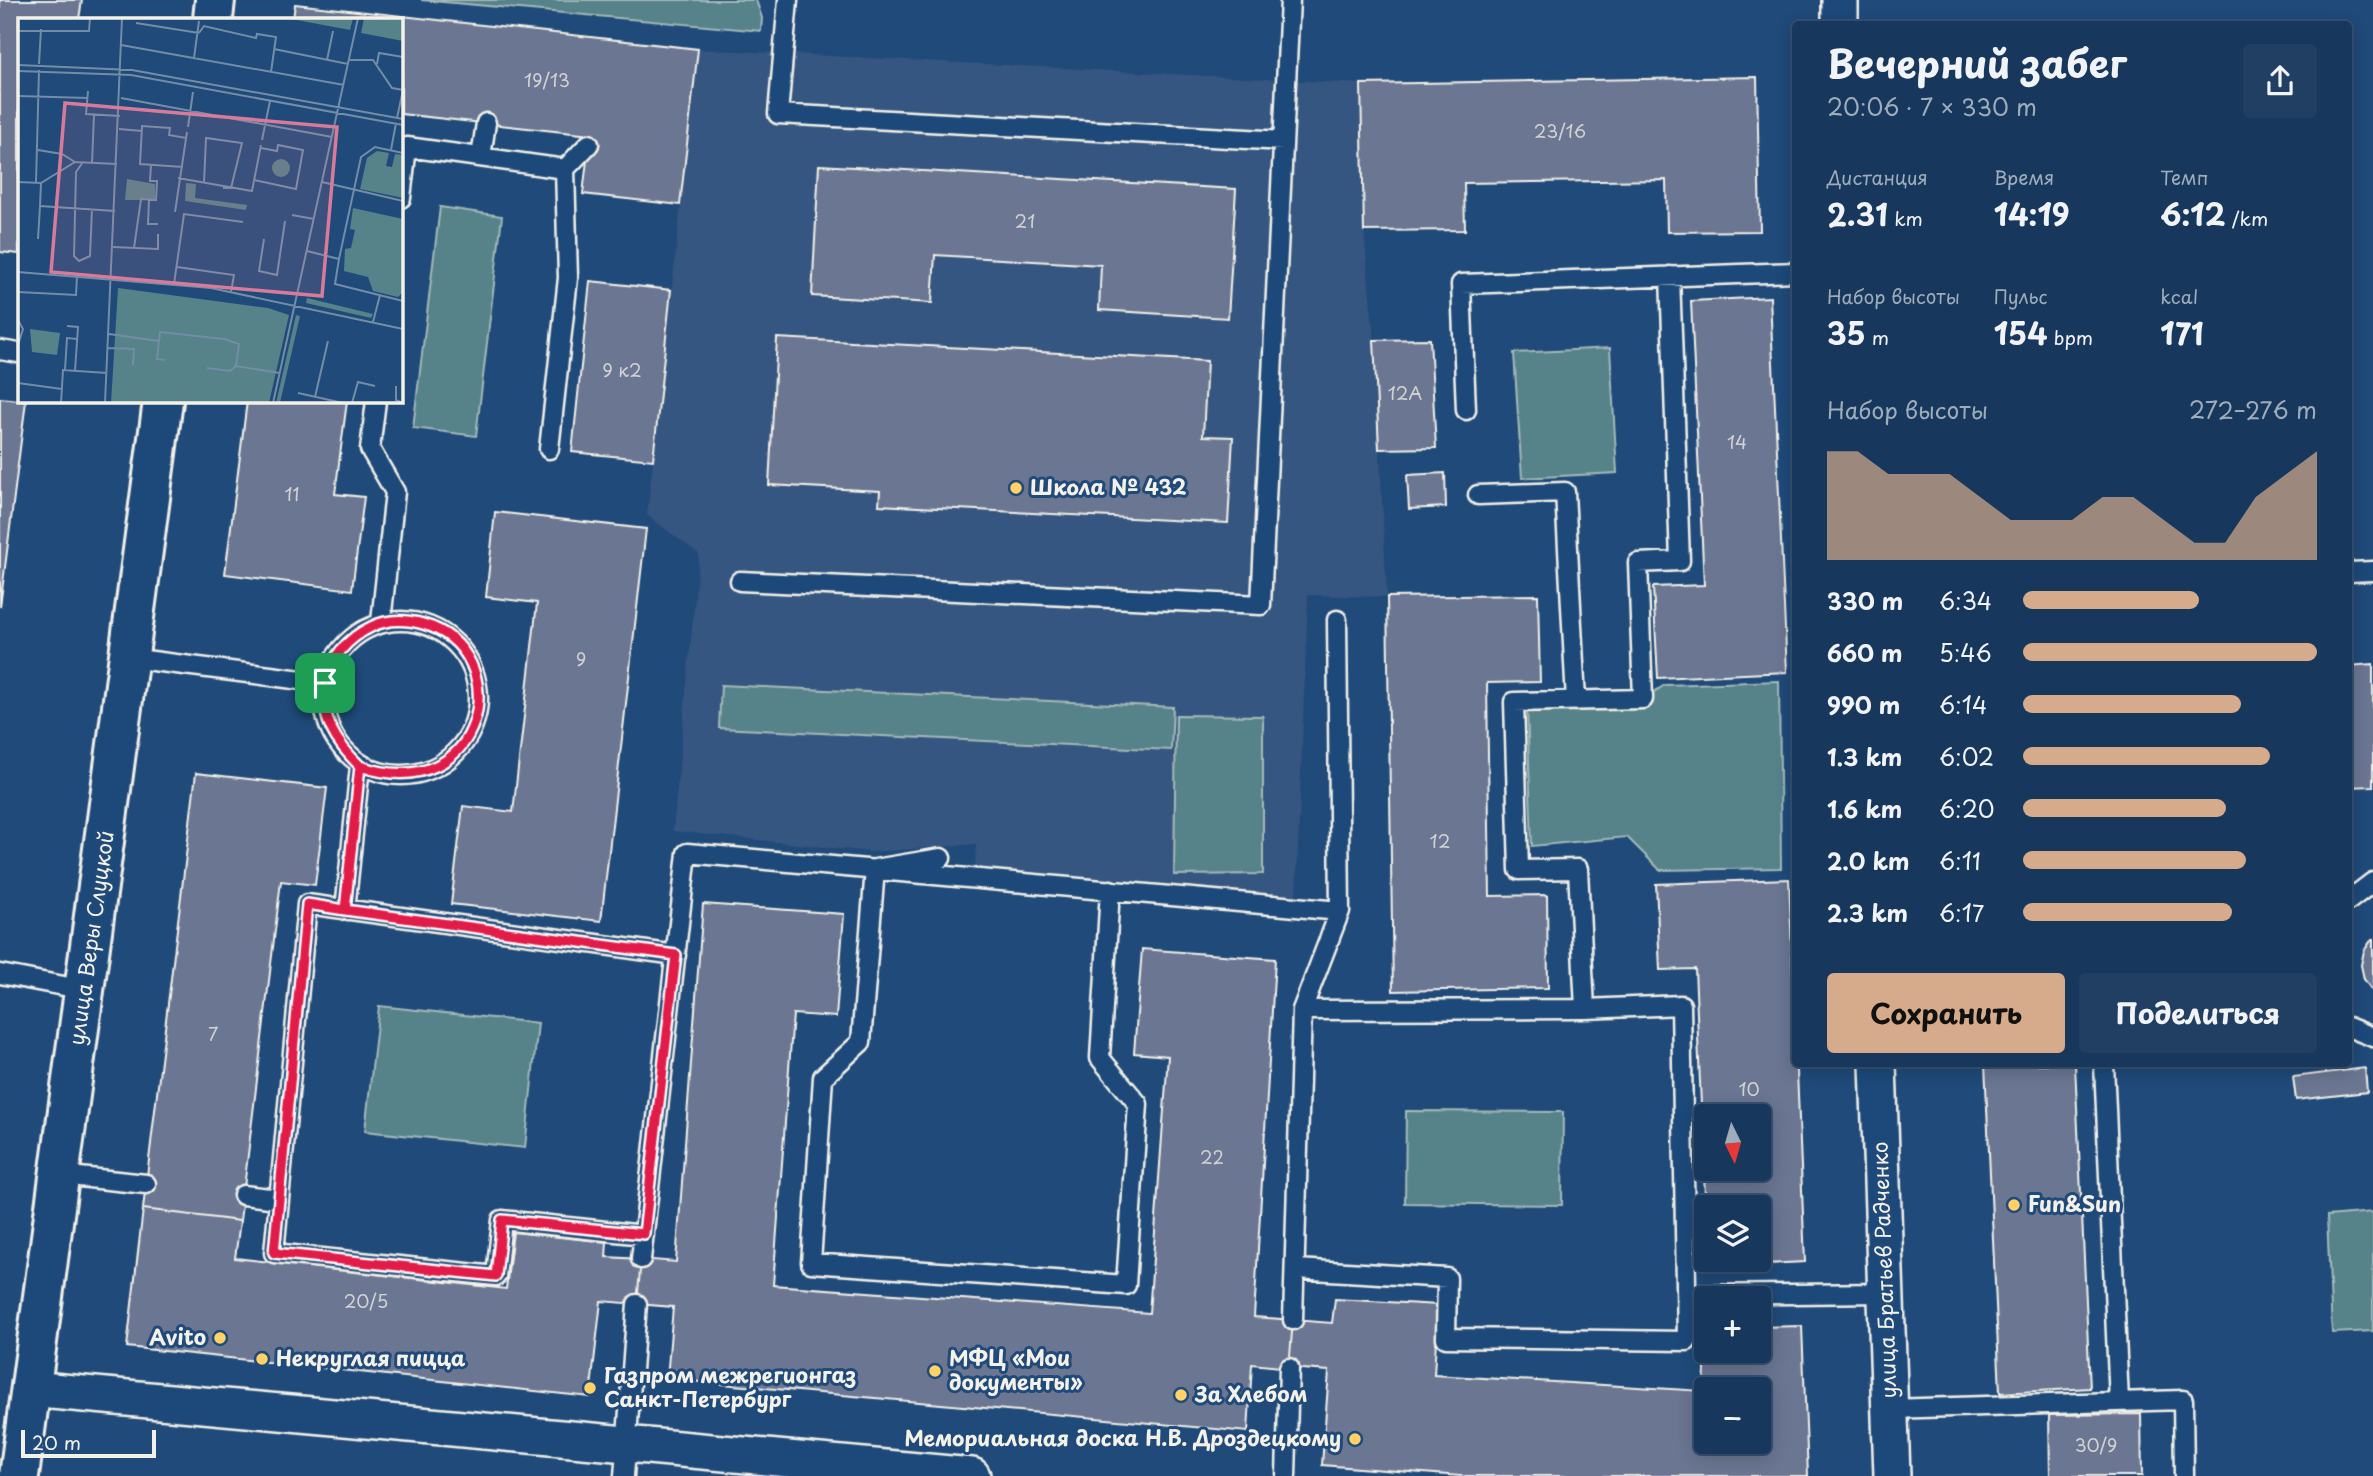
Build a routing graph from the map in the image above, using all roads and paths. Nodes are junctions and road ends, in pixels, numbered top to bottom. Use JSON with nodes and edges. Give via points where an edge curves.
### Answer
{"nodes":[{"id":1,"x":215,"y":0,"type":"edge"},
{"id":2,"x":788,"y":0,"type":"edge"},
{"id":3,"x":1290,"y":0,"type":"edge"},
{"id":4,"x":1840,"y":0,"type":"edge"},
{"id":5,"x":213,"y":18,"type":"edge"},
{"id":6,"x":1840,"y":21,"type":"edge"},
{"id":7,"x":486,"y":123,"type":"dead end"},
{"id":8,"x":1283,"y":141,"type":"junction"},
{"id":9,"x":404,"y":144,"type":"edge"},
{"id":10,"x":589,"y":144,"type":"dead end"},
{"id":11,"x":481,"y":158,"type":"junction"},
{"id":12,"x":565,"y":169,"type":"junction"},
{"id":13,"x":402,"y":179,"type":"edge"},
{"id":14,"x":1792,"y":272,"type":"edge"},
{"id":15,"x":1670,"y":276,"type":"junction"},
{"id":16,"x":0,"y":350,"type":"edge"},
{"id":17,"x":18,"y":353,"type":"edge"},
{"id":18,"x":163,"y":402,"type":"edge"},
{"id":19,"x":376,"y":402,"type":"edge"},
{"id":20,"x":1466,"y":410,"type":"dead end"},
{"id":21,"x":549,"y":449,"type":"dead end"},
{"id":22,"x":1478,"y":495,"type":"dead end"},
{"id":23,"x":2373,"y":571,"type":"edge"},
{"id":24,"x":2352,"y":572,"type":"edge"},
{"id":25,"x":740,"y":581,"type":"dead end"},
{"id":26,"x":1337,"y":620,"type":"dead end"},
{"id":27,"x":381,"y":621,"type":"junction"},
{"id":28,"x":129,"y":658,"type":"junction"},
{"id":29,"x":325,"y":683,"type":"junction"},
{"id":30,"x":1576,"y":701,"type":"junction"},
{"id":31,"x":360,"y":766,"type":"junction"},
{"id":32,"x":941,"y":858,"type":"dead end"},
{"id":33,"x":875,"y":869,"type":"junction"},
{"id":34,"x":2373,"y":882,"type":"edge"},
{"id":35,"x":1110,"y":890,"type":"junction"},
{"id":36,"x":2352,"y":898,"type":"edge"},
{"id":37,"x":345,"y":910,"type":"junction"},
{"id":38,"x":1340,"y":911,"type":"junction"},
{"id":39,"x":676,"y":955,"type":"junction"},
{"id":40,"x":0,"y":974,"type":"edge"},
{"id":41,"x":85,"y":990,"type":"junction"},
{"id":42,"x":1585,"y":1009,"type":"junction"},
{"id":43,"x":1303,"y":1010,"type":"junction"},
{"id":44,"x":2352,"y":1029,"type":"edge"},
{"id":45,"x":2373,"y":1037,"type":"edge"},
{"id":46,"x":1878,"y":1067,"type":"edge"},
{"id":47,"x":2104,"y":1067,"type":"edge"},
{"id":48,"x":60,"y":1175,"type":"junction"},
{"id":49,"x":146,"y":1184,"type":"dead end"},
{"id":50,"x":243,"y":1195,"type":"dead end"},
{"id":51,"x":279,"y":1199,"type":"junction"},
{"id":52,"x":644,"y":1234,"type":"junction"},
{"id":53,"x":642,"y":1259,"type":"dead end"},
{"id":54,"x":1296,"y":1269,"type":"junction"},
{"id":55,"x":1885,"y":1293,"type":"junction"},
{"id":56,"x":1687,"y":1295,"type":"junction"},
{"id":57,"x":637,"y":1304,"type":"dead end"},
{"id":58,"x":1293,"y":1320,"type":"dead end"},
{"id":59,"x":1289,"y":1368,"type":"dead end"},
{"id":60,"x":30,"y":1389,"type":"junction"},
{"id":61,"x":2119,"y":1402,"type":"junction"},
{"id":62,"x":1889,"y":1409,"type":"junction"},
{"id":63,"x":626,"y":1460,"type":"edge"},
{"id":64,"x":19,"y":1476,"type":"edge"},
{"id":65,"x":972,"y":1476,"type":"edge"},
{"id":66,"x":1286,"y":1476,"type":"edge"},
{"id":67,"x":1892,"y":1476,"type":"edge"},
{"id":68,"x":2184,"y":1476,"type":"edge"}],
"edges":[{"from":1,"to":5,"type":"street"},
{"from":2,"to":8,"type":"lane","via":[[778,114]]},
{"from":3,"to":8,"type":"lane"},
{"from":4,"to":6,"type":"street"},
{"from":7,"to":11,"type":"lane"},
{"from":8,"to":25,"type":"lane","via":[[1261,605]]},
{"from":9,"to":11,"type":"lane"},
{"from":9,"to":13,"type":"lane"},
{"from":10,"to":12,"type":"lane"},
{"from":11,"to":12,"type":"lane"},
{"from":12,"to":21,"type":"lane","via":[[568,278]]},
{"from":14,"to":15,"type":"lane"},
{"from":15,"to":20,"type":"lane","via":[[1461,284]]},
{"from":15,"to":30,"type":"lane","via":[[1680,561],[1638,563],[1643,699]]},
{"from":16,"to":17,"type":"lane"},
{"from":18,"to":28,"type":"street","name":"улица Веры Слуцкой"},
{"from":19,"to":27,"type":"lane","via":[[370,449],[395,492]]},
{"from":22,"to":30,"type":"lane","via":[[1565,492]]},
{"from":23,"to":24,"type":"lane"},
{"from":26,"to":38,"type":"lane"},
{"from":27,"to":29,"type":"lane","via":[[340,649]]},
{"from":27,"to":31,"type":"lane","via":[[434,627],[455,642],[470,662],[478,686],[478,710],[470,734],[454,754],[433,768],[410,775]]},
{"from":28,"to":29,"type":"lane"},
{"from":28,"to":41,"type":"street","name":"улица Веры Слуцкой"},
{"from":29,"to":31,"type":"lane","via":[[327,724],[341,748]]},
{"from":30,"to":42,"type":"lane","via":[[1514,702],[1519,870],[1578,869]]},
{"from":31,"to":37,"type":"lane"},
{"from":32,"to":33,"type":"lane"},
{"from":33,"to":35,"type":"lane"},
{"from":33,"to":35,"type":"lane","via":[[861,1042],[824,1077],[811,1264],[1126,1284],[1138,1104],[1100,1058]]},
{"from":33,"to":39,"type":"lane","via":[[687,853]]},
{"from":34,"to":36,"type":"lane"},
{"from":35,"to":38,"type":"lane"},
{"from":37,"to":39,"type":"lane"},
{"from":37,"to":51,"type":"lane","via":[[307,904]]},
{"from":38,"to":43,"type":"lane"},
{"from":39,"to":52,"type":"lane"},
{"from":40,"to":41,"type":"lane"},
{"from":41,"to":48,"type":"street","name":"улица Веры Слуцкой"},
{"from":42,"to":43,"type":"lane"},
{"from":42,"to":56,"type":"lane","via":[[1681,1005]]},
{"from":43,"to":54,"type":"lane"},
{"from":44,"to":45,"type":"lane"},
{"from":46,"to":55,"type":"street","name":"улица Братьев Радченко"},
{"from":47,"to":61,"type":"lane"},
{"from":48,"to":49,"type":"lane"},
{"from":48,"to":60,"type":"street","name":"улица Веры Слуцкой"},
{"from":50,"to":51,"type":"lane"},
{"from":51,"to":52,"type":"lane","via":[[274,1253],[496,1276],[502,1220]]},
{"from":52,"to":53,"type":"lane"},
{"from":54,"to":56,"type":"lane","via":[[1447,1278],[1446,1338],[1687,1340]]},
{"from":54,"to":58,"type":"lane"},
{"from":55,"to":56,"type":"lane"},
{"from":55,"to":62,"type":"street","name":"улица Братьев Радченко"},
{"from":57,"to":63,"type":"lane"},
{"from":59,"to":66,"type":"lane"},
{"from":60,"to":63,"type":"street"},
{"from":60,"to":64,"type":"street","name":"улица Веры Слуцкой"},
{"from":61,"to":62,"type":"lane"},
{"from":61,"to":68,"type":"lane","via":[[2183,1400]]},
{"from":62,"to":67,"type":"street","name":"улица Братьев Радченко"},
{"from":63,"to":65,"type":"street"}]}
